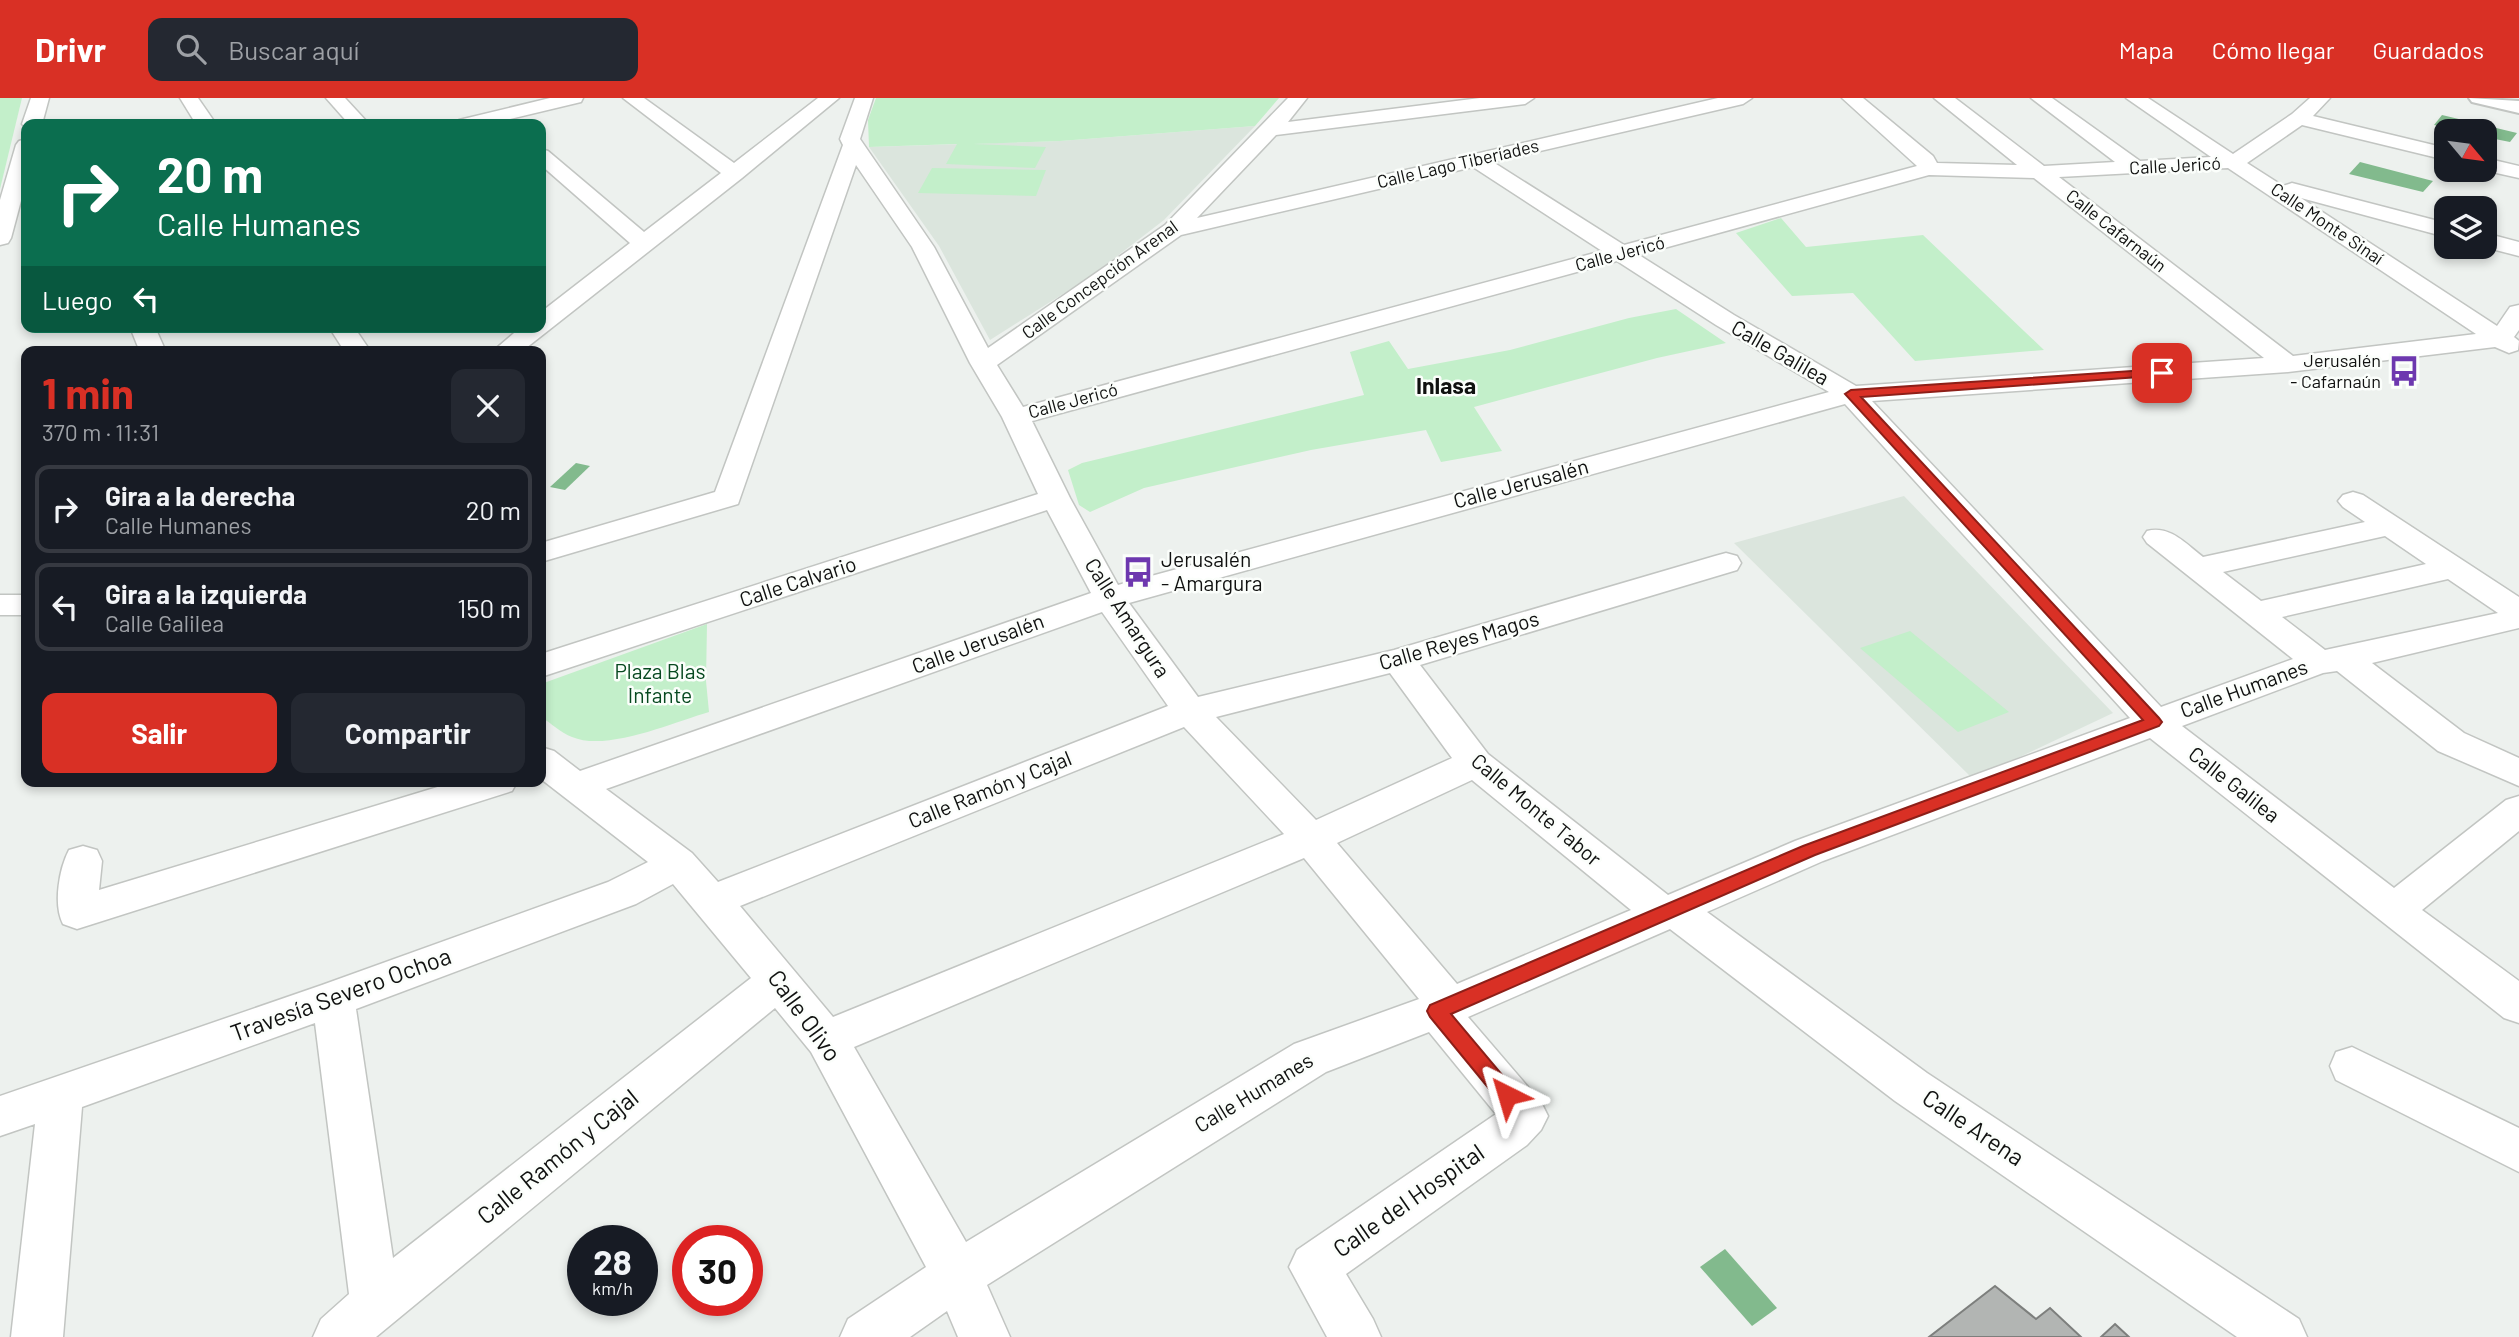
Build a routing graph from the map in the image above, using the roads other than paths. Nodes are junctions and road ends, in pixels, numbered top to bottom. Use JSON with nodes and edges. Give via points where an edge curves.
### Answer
{"nodes":[{"id":1,"x":40,"y":98,"type":"edge"},
{"id":2,"x":188,"y":98,"type":"edge"},
{"id":3,"x":335,"y":98,"type":"edge"},
{"id":4,"x":478,"y":98,"type":"edge"},
{"id":5,"x":574,"y":98,"type":"edge"},
{"id":6,"x":632,"y":98,"type":"edge"},
{"id":7,"x":830,"y":98,"type":"edge"},
{"id":8,"x":864,"y":98,"type":"edge"},
{"id":9,"x":1298,"y":98,"type":"edge"},
{"id":10,"x":1525,"y":98,"type":"edge"},
{"id":11,"x":1743,"y":98,"type":"edge"},
{"id":12,"x":1851,"y":98,"type":"edge"},
{"id":13,"x":1942,"y":98,"type":"edge"},
{"id":14,"x":2040,"y":98,"type":"edge"},
{"id":15,"x":2135,"y":98,"type":"edge"},
{"id":16,"x":2321,"y":98,"type":"edge"},
{"id":17,"x":2479,"y":98,"type":"edge"},
{"id":18,"x":2513,"y":98,"type":"edge"},
{"id":19,"x":2519,"y":99,"type":"edge"},
{"id":20,"x":2519,"y":107,"type":"edge"},
{"id":21,"x":2299,"y":118,"type":"junction"},
{"id":22,"x":34,"y":119,"type":"edge"},
{"id":23,"x":202,"y":119,"type":"edge"},
{"id":24,"x":354,"y":119,"type":"edge"},
{"id":25,"x":500,"y":119,"type":"edge"},
{"id":26,"x":504,"y":119,"type":"edge"},
{"id":27,"x":1270,"y":130,"type":"junction"},
{"id":28,"x":853,"y":145,"type":"junction"},
{"id":29,"x":2434,"y":151,"type":"edge"},
{"id":30,"x":546,"y":159,"type":"edge"},
{"id":31,"x":1476,"y":160,"type":"junction"},
{"id":32,"x":2234,"y":162,"type":"junction"},
{"id":33,"x":21,"y":163,"type":"edge"},
{"id":34,"x":2497,"y":167,"type":"edge"},
{"id":35,"x":2137,"y":168,"type":"junction"},
{"id":36,"x":1928,"y":169,"type":"junction"},
{"id":37,"x":2040,"y":172,"type":"junction"},
{"id":38,"x":2519,"y":172,"type":"edge"},
{"id":39,"x":735,"y":174,"type":"junction"},
{"id":40,"x":2264,"y":182,"type":"junction"},
{"id":41,"x":2434,"y":227,"type":"edge"},
{"id":42,"x":1173,"y":230,"type":"junction"},
{"id":43,"x":21,"y":233,"type":"edge"},
{"id":44,"x":0,"y":238,"type":"edge"},
{"id":45,"x":644,"y":243,"type":"junction"},
{"id":46,"x":2497,"y":243,"type":"edge"},
{"id":47,"x":2519,"y":249,"type":"edge"},
{"id":48,"x":1622,"y":254,"type":"junction"},
{"id":49,"x":2519,"y":312,"type":"edge"},
{"id":50,"x":546,"y":320,"type":"edge"},
{"id":51,"x":530,"y":333,"type":"edge"},
{"id":52,"x":2509,"y":345,"type":"edge"},
{"id":53,"x":513,"y":346,"type":"edge"},
{"id":54,"x":983,"y":363,"type":"junction"},
{"id":55,"x":2288,"y":364,"type":"junction"},
{"id":56,"x":1851,"y":394,"type":"junction"},
{"id":57,"x":1016,"y":416,"type":"junction"},
{"id":58,"x":1055,"y":498,"type":"junction"},
{"id":59,"x":2353,"y":501,"type":"dead end"},
{"id":60,"x":2390,"y":526,"type":"junction"},
{"id":61,"x":2158,"y":537,"type":"dead end"},
{"id":62,"x":546,"y":552,"type":"edge"},
{"id":63,"x":1726,"y":563,"type":"dead end"},
{"id":64,"x":2198,"y":568,"type":"junction"},
{"id":65,"x":2452,"y":568,"type":"junction"},
{"id":66,"x":1109,"y":598,"type":"junction"},
{"id":67,"x":0,"y":605,"type":"edge"},
{"id":68,"x":21,"y":605,"type":"edge"},
{"id":69,"x":2519,"y":612,"type":"edge"},
{"id":70,"x":2255,"y":613,"type":"junction"},
{"id":71,"x":2519,"y":618,"type":"edge"},
{"id":72,"x":1398,"y":660,"type":"junction"},
{"id":73,"x":2331,"y":660,"type":"junction"},
{"id":74,"x":546,"y":664,"type":"edge"},
{"id":75,"x":1190,"y":711,"type":"junction"},
{"id":76,"x":2154,"y":722,"type":"junction"},
{"id":77,"x":1475,"y":763,"type":"junction"},
{"id":78,"x":552,"y":770,"type":"edge"},
{"id":79,"x":2519,"y":773,"type":"edge"},
{"id":80,"x":483,"y":787,"type":"edge"},
{"id":81,"x":2519,"y":810,"type":"edge"},
{"id":82,"x":1311,"y":839,"type":"junction"},
{"id":83,"x":83,"y":861,"type":"dead end"},
{"id":84,"x":678,"y":864,"type":"junction"},
{"id":85,"x":712,"y":901,"type":"junction"},
{"id":86,"x":2394,"y":910,"type":"junction"},
{"id":87,"x":1668,"y":911,"type":"junction"},
{"id":88,"x":779,"y":980,"type":"junction"},
{"id":89,"x":333,"y":999,"type":"junction"},
{"id":90,"x":2519,"y":1005,"type":"edge"},
{"id":91,"x":1443,"y":1009,"type":"junction"},
{"id":92,"x":826,"y":1039,"type":"junction"},
{"id":93,"x":2352,"y":1066,"type":"dead end"},
{"id":94,"x":61,"y":1094,"type":"junction"},
{"id":95,"x":0,"y":1116,"type":"edge"},
{"id":96,"x":2519,"y":1152,"type":"edge"},
{"id":97,"x":957,"y":1275,"type":"junction"},
{"id":98,"x":375,"y":1304,"type":"junction"},
{"id":99,"x":37,"y":1337,"type":"edge"},
{"id":100,"x":339,"y":1337,"type":"edge"},
{"id":101,"x":866,"y":1337,"type":"edge"},
{"id":102,"x":984,"y":1337,"type":"edge"},
{"id":103,"x":1355,"y":1337,"type":"edge"},
{"id":104,"x":2281,"y":1337,"type":"edge"}],
"edges":[{"from":1,"to":22,"type":"street"},
{"from":2,"to":23,"type":"street"},
{"from":3,"to":24,"type":"street"},
{"from":4,"to":25,"type":"street"},
{"from":5,"to":26,"type":"street"},
{"from":6,"to":39,"type":"street"},
{"from":7,"to":39,"type":"street","via":[[802,109]]},
{"from":8,"to":28,"type":"street","via":[[850,139]]},
{"from":9,"to":27,"type":"street","name":"Calle Concepción Arenal"},
{"from":10,"to":27,"type":"street"},
{"from":11,"to":31,"type":"street","name":"Calle Lago Tiberíades"},
{"from":12,"to":36,"type":"street","via":[[1926,160]]},
{"from":13,"to":37,"type":"street","name":"Calle Cafarnaún"},
{"from":14,"to":35,"type":"street"},
{"from":15,"to":32,"type":"street","name":"Calle Monte Sinaí"},
{"from":16,"to":21,"type":"street"},
{"from":17,"to":20,"type":"main road"},
{"from":18,"to":19,"type":"main road"},
{"from":21,"to":29,"type":"street"},
{"from":21,"to":32,"type":"street"},
{"from":27,"to":42,"type":"street","name":"Calle Concepción Arenal"},
{"from":28,"to":54,"type":"street","name":"Calle Amargura","via":[[923,247]]},
{"from":28,"to":62,"type":"street","via":[[728,498]]},
{"from":30,"to":45,"type":"street"},
{"from":31,"to":42,"type":"street","name":"Calle Lago Tiberíades"},
{"from":31,"to":48,"type":"street","name":"Calle Galilea"},
{"from":32,"to":35,"type":"street","name":"Calle Jericó"},
{"from":32,"to":40,"type":"street","name":"Calle Monte Sinaí"},
{"from":33,"to":44,"type":"street"},
{"from":34,"to":38,"type":"street"},
{"from":35,"to":37,"type":"street","name":"Calle Jericó"},
{"from":36,"to":37,"type":"street","name":"Calle Jericó"},
{"from":36,"to":48,"type":"street","name":"Calle Jericó"},
{"from":37,"to":55,"type":"street","name":"Calle Cafarnaún"},
{"from":39,"to":45,"type":"street"},
{"from":40,"to":41,"type":"street"},
{"from":40,"to":52,"type":"street","name":"Calle Monte Sinaí"},
{"from":42,"to":54,"type":"street","name":"Calle Concepción Arenal"},
{"from":43,"to":44,"type":"street"},
{"from":45,"to":50,"type":"street"},
{"from":46,"to":47,"type":"street"},
{"from":48,"to":56,"type":"street","name":"Calle Galilea"},
{"from":48,"to":57,"type":"street","name":"Calle Jericó"},
{"from":49,"to":52,"type":"street"},
{"from":51,"to":53,"type":"street"},
{"from":52,"to":55,"type":"street","name":"Calle Jerusalén"},
{"from":54,"to":57,"type":"street","name":"Calle Amargura"},
{"from":55,"to":56,"type":"street","name":"Calle Jerusalén"},
{"from":56,"to":66,"type":"street","name":"Calle Jerusalén"},
{"from":56,"to":76,"type":"street","name":"Calle Galilea"},
{"from":57,"to":58,"type":"street","name":"Calle Amargura"},
{"from":58,"to":66,"type":"street","name":"Calle Amargura"},
{"from":58,"to":74,"type":"street","name":"Calle Calvario"},
{"from":59,"to":60,"type":"street"},
{"from":60,"to":64,"type":"street"},
{"from":60,"to":65,"type":"street"},
{"from":61,"to":64,"type":"street"},
{"from":63,"to":72,"type":"street","name":"Calle Reyes Magos"},
{"from":64,"to":70,"type":"street"},
{"from":65,"to":69,"type":"street"},
{"from":65,"to":70,"type":"street"},
{"from":66,"to":75,"type":"street","name":"Calle Amargura"},
{"from":66,"to":78,"type":"street","name":"Calle Jerusalén"},
{"from":67,"to":68,"type":"street"},
{"from":70,"to":73,"type":"street"},
{"from":71,"to":73,"type":"street","name":"Calle Humanes"},
{"from":72,"to":75,"type":"street","name":"Calle Reyes Magos"},
{"from":72,"to":77,"type":"street","name":"Calle Monte Tabor"},
{"from":73,"to":76,"type":"street","name":"Calle Humanes"},
{"from":73,"to":79,"type":"street","via":[[2451,742]]},
{"from":75,"to":82,"type":"street","name":"Calle Amargura"},
{"from":75,"to":85,"type":"street","name":"Calle Ramón y Cajal"},
{"from":76,"to":86,"type":"street","name":"Calle Galilea"},
{"from":76,"to":87,"type":"street","name":"Calle Humanes","via":[[1809,851]]},
{"from":77,"to":82,"type":"street"},
{"from":77,"to":87,"type":"street","name":"Calle Monte Tabor"},
{"from":78,"to":84,"type":"street","name":"Calle Olivo"},
{"from":80,"to":83,"type":"street","via":[[77,913]]},
{"from":81,"to":86,"type":"street"},
{"from":82,"to":91,"type":"street","name":"Calle Amargura"},
{"from":82,"to":92,"type":"street"},
{"from":84,"to":85,"type":"street","name":"Calle Olivo"},
{"from":84,"to":89,"type":"street","name":"Travesía Severo Ochoa","via":[[622,893]]},
{"from":85,"to":88,"type":"street","name":"Calle Olivo"},
{"from":86,"to":90,"type":"street","name":"Calle Galilea"},
{"from":87,"to":91,"type":"street","name":"Calle Humanes"},
{"from":87,"to":104,"type":"street","name":"Calle Arena","via":[[1911,1087]]},
{"from":88,"to":92,"type":"street","name":"Calle Olivo"},
{"from":88,"to":98,"type":"street","name":"Calle Ramón y Cajal"},
{"from":89,"to":94,"type":"street","name":"Travesía Severo Ochoa"},
{"from":89,"to":98,"type":"street"},
{"from":91,"to":97,"type":"street","name":"Calle Humanes","via":[[1310,1058]]},
{"from":91,"to":103,"type":"street","name":"Calle del Hospital","via":[[1525,1116],[1314,1267]]},
{"from":92,"to":97,"type":"street","name":"Calle Olivo"},
{"from":93,"to":96,"type":"street"},
{"from":94,"to":95,"type":"street","name":"Travesía Severo Ochoa"},
{"from":94,"to":99,"type":"street"},
{"from":97,"to":101,"type":"street","name":"Calle Humanes"},
{"from":97,"to":102,"type":"street","name":"Calle Olivo"},
{"from":98,"to":100,"type":"street","name":"Calle Ramón y Cajal"}]}
